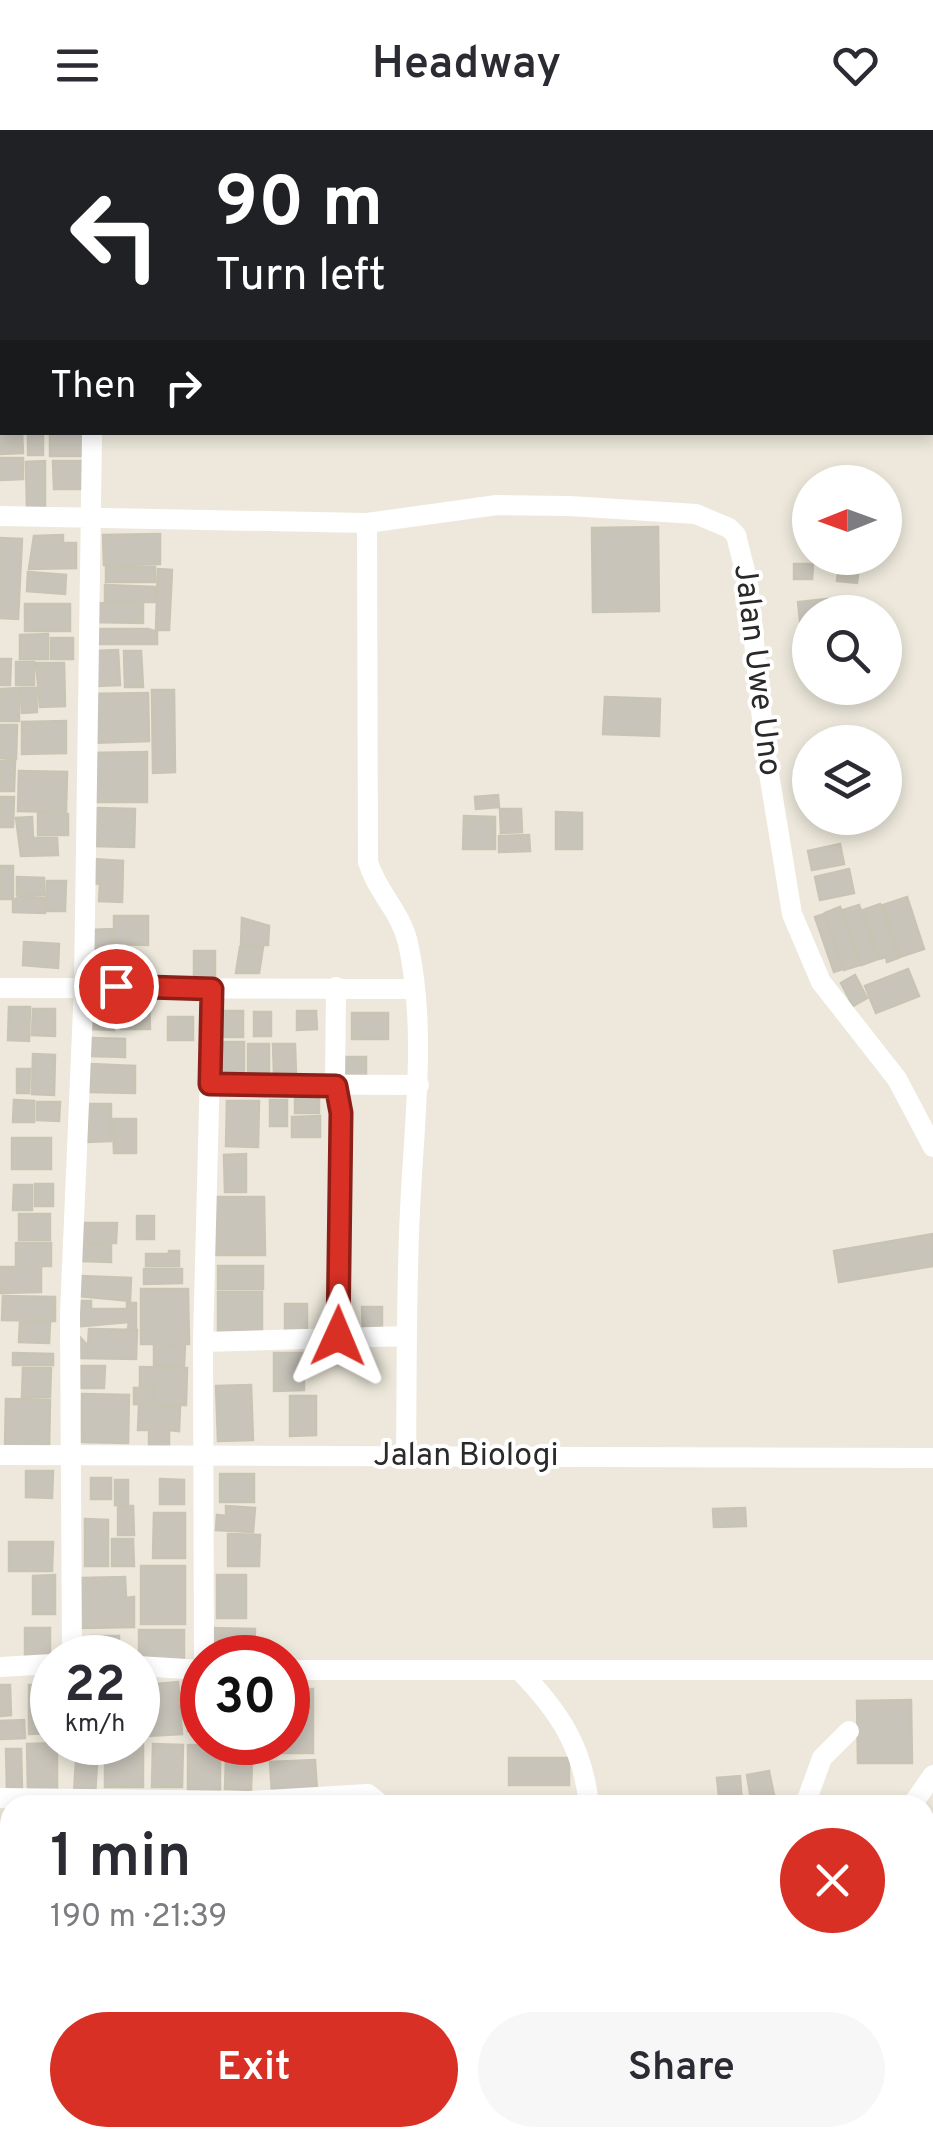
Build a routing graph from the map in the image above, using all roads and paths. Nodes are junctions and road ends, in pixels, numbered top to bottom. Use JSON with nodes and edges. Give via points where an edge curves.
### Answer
{"nodes":[{"id":1,"x":92,"y":435,"type":"edge"},
{"id":2,"x":0,"y":516,"type":"edge"},
{"id":3,"x":90,"y":517,"type":"junction"},
{"id":4,"x":368,"y":524,"type":"junction"},
{"id":5,"x":84,"y":985,"type":"junction"},
{"id":6,"x":336,"y":987,"type":"junction"},
{"id":7,"x":0,"y":988,"type":"edge"},
{"id":8,"x":212,"y":989,"type":"junction"},
{"id":9,"x":412,"y":989,"type":"junction"},
{"id":10,"x":210,"y":1084,"type":"junction"},
{"id":11,"x":419,"y":1085,"type":"junction"},
{"id":12,"x":336,"y":1086,"type":"junction"},
{"id":13,"x":933,"y":1147,"type":"edge"},
{"id":14,"x":338,"y":1336,"type":"junction"},
{"id":15,"x":407,"y":1336,"type":"junction"},
{"id":16,"x":203,"y":1342,"type":"junction"},
{"id":17,"x":406,"y":1454,"type":"junction"},
{"id":18,"x":202,"y":1455,"type":"junction"},
{"id":19,"x":0,"y":1456,"type":"edge"},
{"id":20,"x":74,"y":1456,"type":"junction"},
{"id":21,"x":933,"y":1458,"type":"edge"},
{"id":22,"x":72,"y":1635,"type":"edge"},
{"id":23,"x":204,"y":1635,"type":"edge"},
{"id":24,"x":30,"y":1665,"type":"edge"},
{"id":25,"x":0,"y":1667,"type":"edge"},
{"id":26,"x":310,"y":1670,"type":"edge"},
{"id":27,"x":519,"y":1670,"type":"junction"},
{"id":28,"x":933,"y":1670,"type":"edge"},
{"id":29,"x":849,"y":1730,"type":"dead end"},
{"id":30,"x":587,"y":1795,"type":"edge"},
{"id":31,"x":809,"y":1795,"type":"edge"}],
"edges":[{"from":1,"to":3,"type":"street"},
{"from":2,"to":3,"type":"street","name":"Jalan Uwe Uno"},
{"from":3,"to":4,"type":"street","name":"Jalan Uwe Uno"},
{"from":3,"to":5,"type":"street"},
{"from":4,"to":9,"type":"street","via":[[368,862],[399,916]]},
{"from":4,"to":13,"type":"street","name":"Jalan Uwe Uno","via":[[498,506],[569,506],[711,516],[736,535],[748,582],[792,914],[821,982],[897,1079]]},
{"from":5,"to":7,"type":"street"},
{"from":5,"to":8,"type":"street"},
{"from":5,"to":20,"type":"street","via":[[70,1314]]},
{"from":6,"to":8,"type":"street"},
{"from":6,"to":9,"type":"street"},
{"from":6,"to":12,"type":"street"},
{"from":8,"to":10,"type":"street"},
{"from":9,"to":11,"type":"street"},
{"from":10,"to":12,"type":"street"},
{"from":10,"to":16,"type":"street"},
{"from":11,"to":12,"type":"street"},
{"from":11,"to":15,"type":"street"},
{"from":12,"to":14,"type":"street"},
{"from":14,"to":15,"type":"street"},
{"from":14,"to":16,"type":"street"},
{"from":15,"to":17,"type":"street"},
{"from":16,"to":18,"type":"street"},
{"from":17,"to":18,"type":"street","name":"Jalan Biologi"},
{"from":17,"to":21,"type":"street","name":"Jalan Biologi"},
{"from":18,"to":20,"type":"street","name":"Jalan Biologi"},
{"from":18,"to":23,"type":"street"},
{"from":19,"to":20,"type":"street","name":"Jalan Biologi"},
{"from":20,"to":22,"type":"street"},
{"from":24,"to":25,"type":"street"},
{"from":26,"to":27,"type":"street"},
{"from":27,"to":28,"type":"street"},
{"from":27,"to":30,"type":"street","via":[[574,1736]]},
{"from":29,"to":31,"type":"street","via":[[822,1758]]}]}
